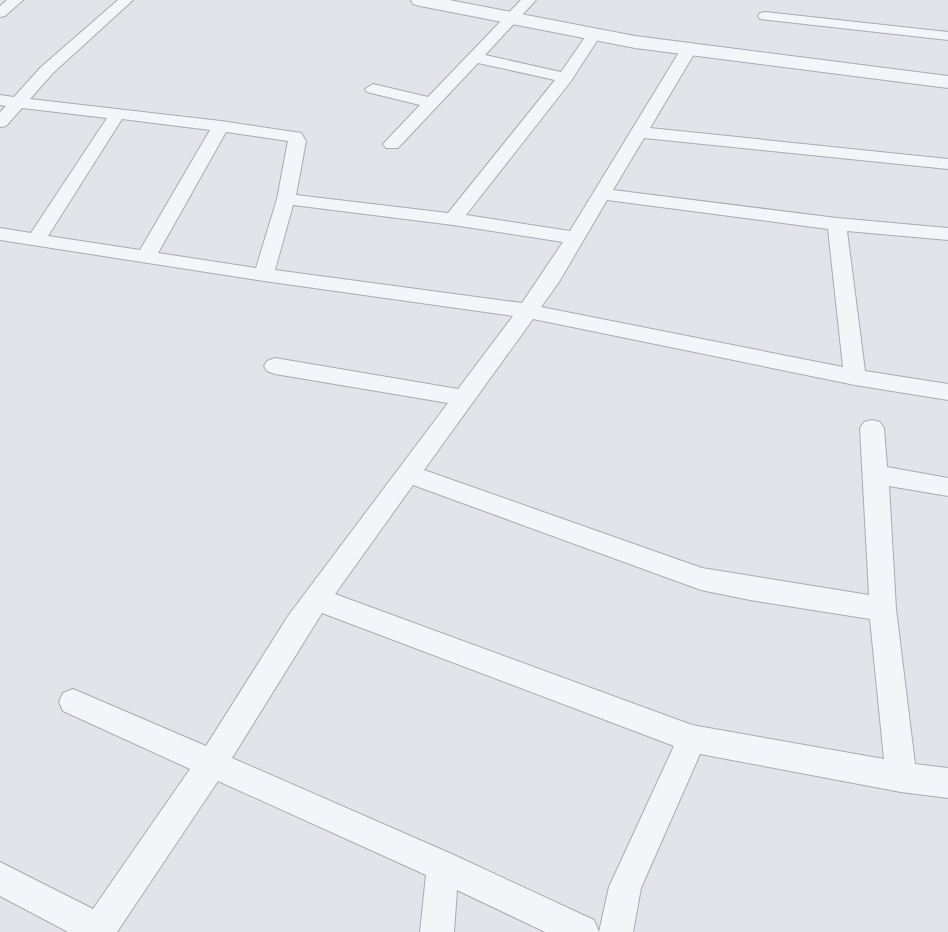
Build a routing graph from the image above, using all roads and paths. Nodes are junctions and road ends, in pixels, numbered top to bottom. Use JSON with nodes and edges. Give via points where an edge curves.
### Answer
{"nodes":[{"id":1,"x":16,"y":0,"type":"edge"},
{"id":2,"x":126,"y":0,"type":"edge"},
{"id":3,"x":420,"y":0,"type":"edge"},
{"id":4,"x":529,"y":0,"type":"edge"},
{"id":5,"x":0,"y":13,"type":"edge"},
{"id":6,"x":765,"y":16,"type":"dead end"},
{"id":7,"x":515,"y":17,"type":"junction"},
{"id":8,"x":595,"y":33,"type":"junction"},
{"id":9,"x":948,"y":36,"type":"edge"},
{"id":10,"x":689,"y":48,"type":"junction"},
{"id":11,"x":476,"y":58,"type":"junction"},
{"id":12,"x":565,"y":78,"type":"junction"},
{"id":13,"x":948,"y":82,"type":"edge"},
{"id":14,"x":373,"y":88,"type":"dead end"},
{"id":15,"x":8,"y":100,"type":"edge"},
{"id":16,"x":432,"y":103,"type":"junction"},
{"id":17,"x":118,"y":113,"type":"junction"},
{"id":18,"x":0,"y":122,"type":"edge"},
{"id":19,"x":221,"y":126,"type":"junction"},
{"id":20,"x":639,"y":132,"type":"junction"},
{"id":21,"x":392,"y":144,"type":"dead end"},
{"id":22,"x":947,"y":168,"type":"edge"},
{"id":23,"x":602,"y":194,"type":"junction"},
{"id":24,"x":286,"y":199,"type":"junction"},
{"id":25,"x":453,"y":219,"type":"junction"},
{"id":26,"x":837,"y":224,"type":"junction"},
{"id":27,"x":0,"y":234,"type":"edge"},
{"id":28,"x":948,"y":234,"type":"edge"},
{"id":29,"x":576,"y":238,"type":"junction"},
{"id":30,"x":36,"y":240,"type":"junction"},
{"id":31,"x":146,"y":257,"type":"junction"},
{"id":32,"x":264,"y":275,"type":"junction"},
{"id":33,"x":528,"y":311,"type":"junction"},
{"id":34,"x":275,"y":366,"type":"dead end"},
{"id":35,"x":855,"y":376,"type":"junction"},
{"id":36,"x":948,"y":392,"type":"edge"},
{"id":37,"x":464,"y":398,"type":"junction"},
{"id":38,"x":872,"y":428,"type":"dead end"},
{"id":39,"x":408,"y":474,"type":"junction"},
{"id":40,"x":876,"y":474,"type":"junction"},
{"id":41,"x":948,"y":487,"type":"edge"},
{"id":42,"x":316,"y":599,"type":"junction"},
{"id":43,"x":883,"y":609,"type":"junction"},
{"id":44,"x":73,"y":702,"type":"dead end"},
{"id":45,"x":692,"y":739,"type":"junction"},
{"id":46,"x":213,"y":762,"type":"junction"},
{"id":47,"x":902,"y":777,"type":"junction"},
{"id":48,"x":948,"y":783,"type":"edge"},
{"id":49,"x":443,"y":866,"type":"junction"},
{"id":50,"x":0,"y":878,"type":"edge"},
{"id":51,"x":98,"y":931,"type":"edge"},
{"id":52,"x":437,"y":932,"type":"edge"},
{"id":53,"x":582,"y":932,"type":"edge"},
{"id":54,"x":616,"y":932,"type":"edge"}],
"edges":[{"from":1,"to":5,"type":"street"},
{"from":2,"to":15,"type":"street"},
{"from":3,"to":7,"type":"street"},
{"from":4,"to":7,"type":"street"},
{"from":6,"to":9,"type":"street"},
{"from":7,"to":8,"type":"street"},
{"from":7,"to":11,"type":"street"},
{"from":8,"to":10,"type":"street"},
{"from":8,"to":12,"type":"street"},
{"from":10,"to":13,"type":"street"},
{"from":10,"to":20,"type":"street"},
{"from":11,"to":12,"type":"street"},
{"from":11,"to":16,"type":"street"},
{"from":12,"to":25,"type":"street"},
{"from":14,"to":16,"type":"street"},
{"from":15,"to":17,"type":"street"},
{"from":15,"to":18,"type":"street"},
{"from":16,"to":21,"type":"street"},
{"from":17,"to":19,"type":"street"},
{"from":17,"to":30,"type":"street"},
{"from":19,"to":24,"type":"street","via":[[295,137]]},
{"from":19,"to":31,"type":"street"},
{"from":20,"to":22,"type":"street"},
{"from":20,"to":23,"type":"street"},
{"from":23,"to":26,"type":"street"},
{"from":23,"to":29,"type":"street"},
{"from":24,"to":25,"type":"street"},
{"from":24,"to":32,"type":"street"},
{"from":25,"to":29,"type":"street"},
{"from":26,"to":28,"type":"street"},
{"from":26,"to":35,"type":"street"},
{"from":27,"to":30,"type":"street"},
{"from":29,"to":33,"type":"street"},
{"from":30,"to":31,"type":"street"},
{"from":31,"to":32,"type":"street"},
{"from":32,"to":33,"type":"street"},
{"from":33,"to":35,"type":"street"},
{"from":33,"to":37,"type":"street"},
{"from":34,"to":37,"type":"street"},
{"from":35,"to":36,"type":"street"},
{"from":37,"to":39,"type":"street"},
{"from":38,"to":40,"type":"street"},
{"from":39,"to":42,"type":"street"},
{"from":39,"to":43,"type":"street","via":[[701,579]]},
{"from":40,"to":41,"type":"street"},
{"from":40,"to":43,"type":"street"},
{"from":42,"to":45,"type":"street"},
{"from":42,"to":46,"type":"street"},
{"from":43,"to":47,"type":"street"},
{"from":44,"to":46,"type":"street"},
{"from":45,"to":47,"type":"street"},
{"from":45,"to":54,"type":"street","via":[[625,887]]},
{"from":46,"to":49,"type":"street"},
{"from":46,"to":51,"type":"street"},
{"from":47,"to":48,"type":"street"},
{"from":49,"to":52,"type":"street"},
{"from":49,"to":53,"type":"street"},
{"from":50,"to":51,"type":"street"}]}
